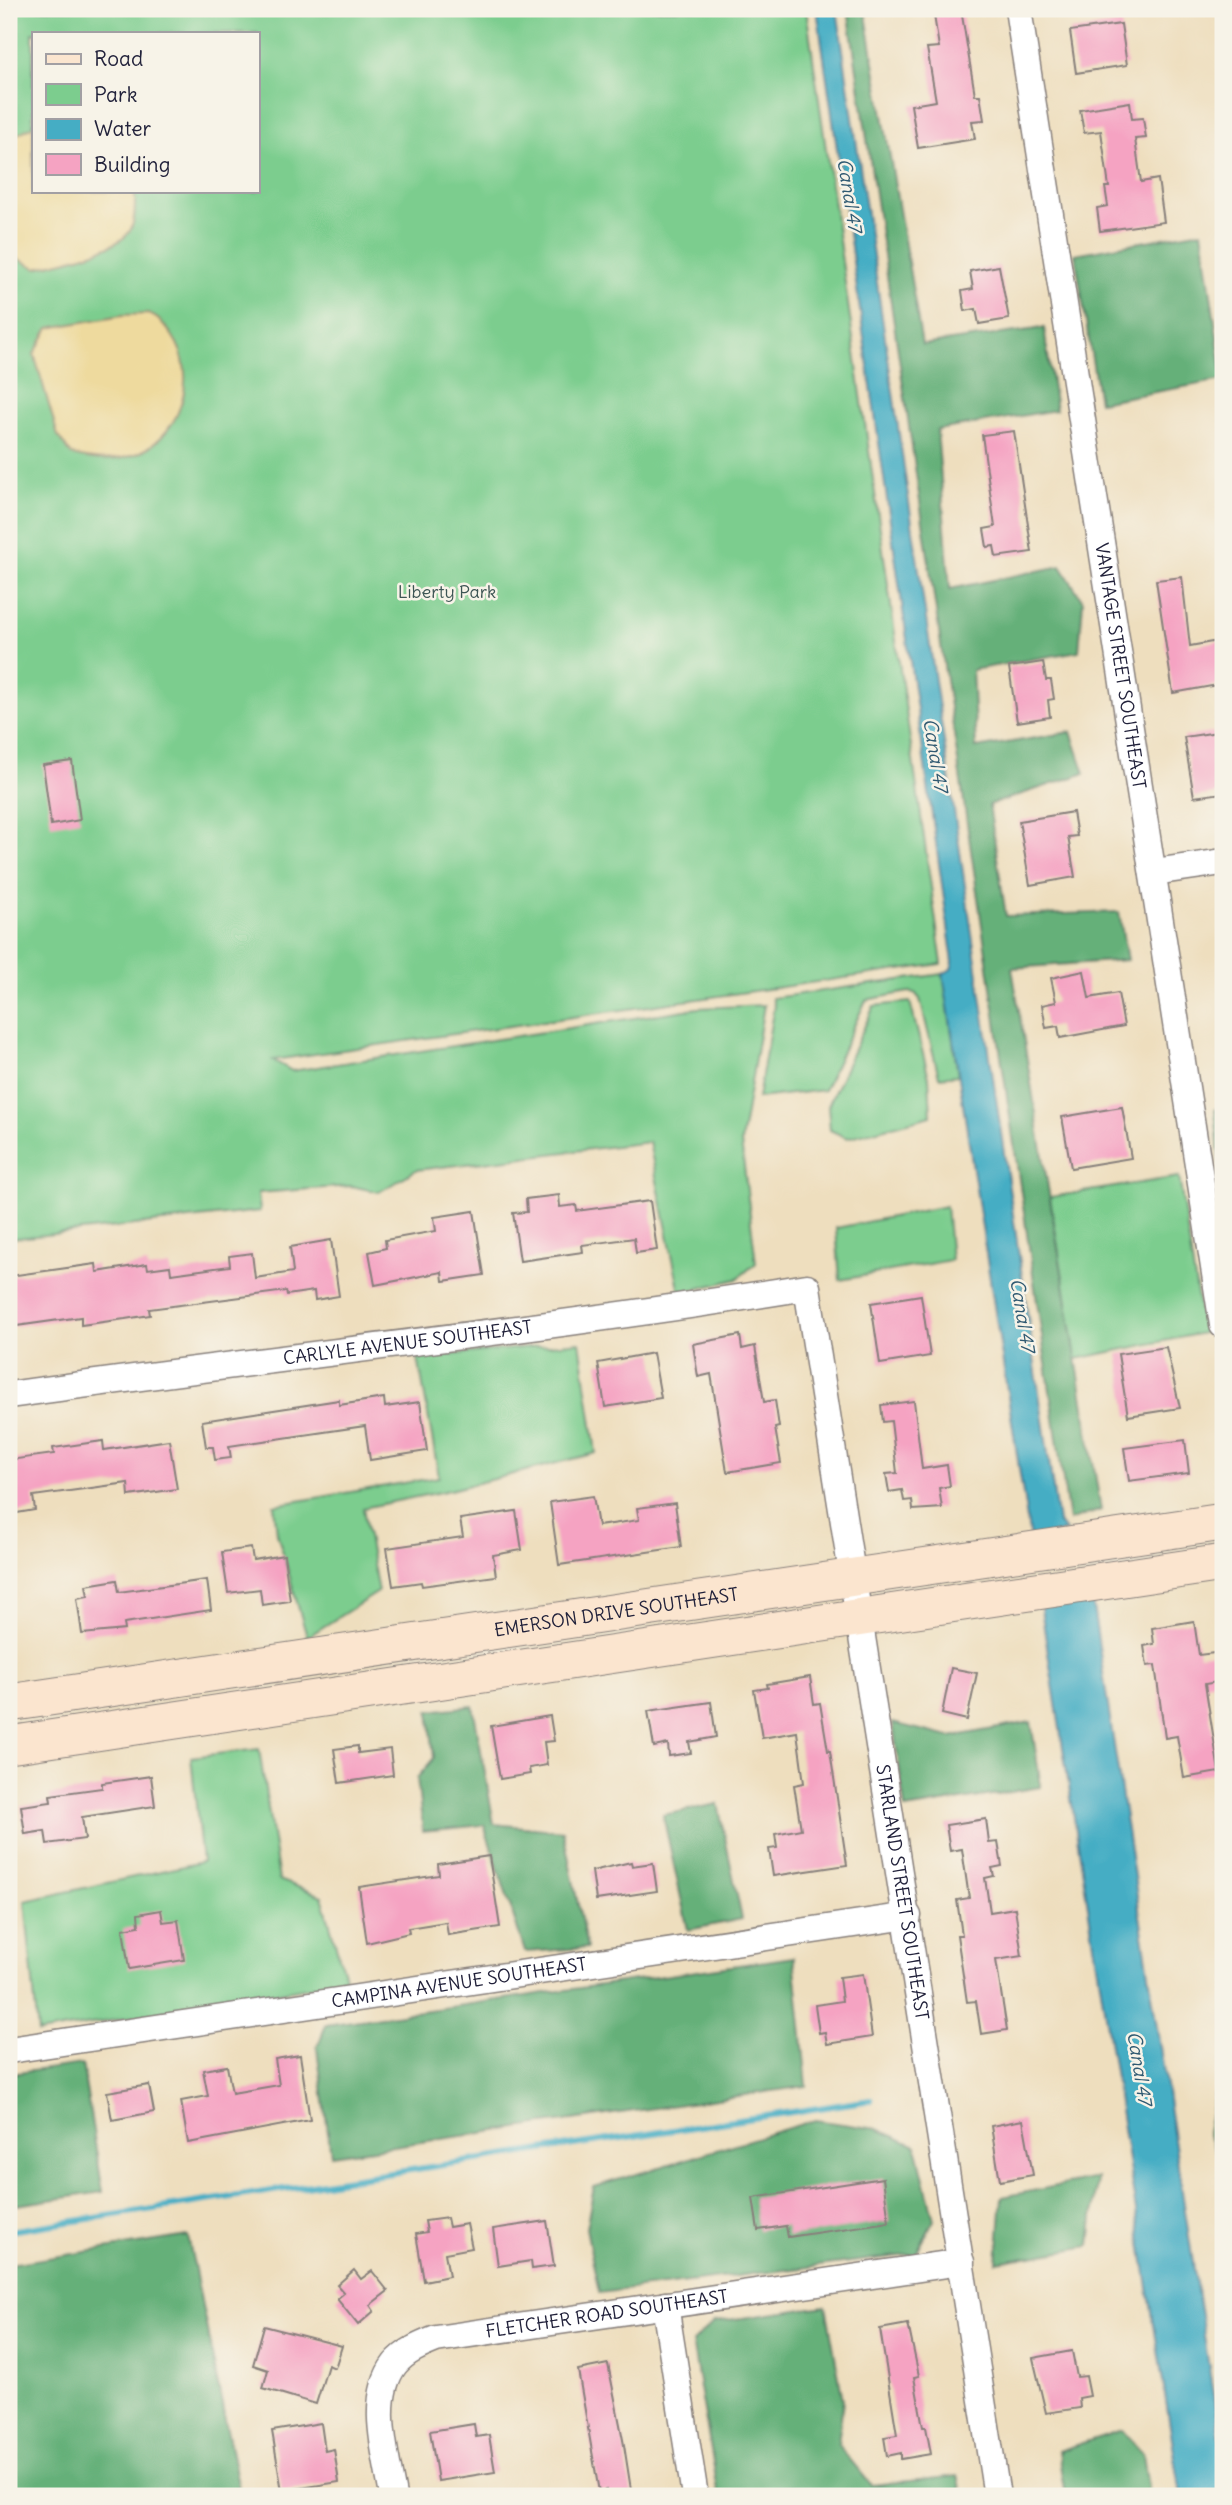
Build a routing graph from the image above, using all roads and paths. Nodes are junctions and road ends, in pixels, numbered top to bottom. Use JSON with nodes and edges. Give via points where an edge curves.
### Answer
{"nodes":[{"id":1,"x":1018,"y":9,"type":"edge"},
{"id":2,"x":1223,"y":862,"type":"edge"},
{"id":3,"x":1154,"y":872,"type":"junction"},
{"id":4,"x":1215,"y":1226,"type":"edge"},
{"id":5,"x":807,"y":1287,"type":"joint"},
{"id":6,"x":1223,"y":1325,"type":"edge"},
{"id":7,"x":9,"y":1395,"type":"edge"},
{"id":8,"x":1223,"y":1522,"type":"edge"},
{"id":9,"x":1223,"y":1563,"type":"edge"},
{"id":10,"x":852,"y":1577,"type":"junction"},
{"id":11,"x":858,"y":1618,"type":"junction"},
{"id":12,"x":9,"y":1703,"type":"edge"},
{"id":13,"x":9,"y":1745,"type":"edge"},
{"id":14,"x":908,"y":1916,"type":"junction"},
{"id":15,"x":9,"y":2050,"type":"edge"},
{"id":16,"x":961,"y":2262,"type":"junction"},
{"id":17,"x":665,"y":2305,"type":"junction"},
{"id":18,"x":393,"y":2496,"type":"edge"},
{"id":19,"x":695,"y":2496,"type":"edge"},
{"id":20,"x":997,"y":2496,"type":"edge"}],
"edges":[{"from":1,"to":3,"type":"street","name":"VANTAGE STREET SOUTHEAST"},
{"from":2,"to":3,"type":"street"},
{"from":3,"to":4,"type":"street","name":"VANTAGE STREET SOUTHEAST"},
{"from":4,"to":6,"type":"street","name":"VANTAGE STREET SOUTHEAST"},
{"from":5,"to":7,"type":"street","name":"CARLYLE AVENUE SOUTHEAST","via":[[653,1312]]},
{"from":5,"to":10,"type":"street","name":"STARLAND STREET SOUTHEAST"},
{"from":8,"to":10,"type":"street","name":"EMERSON DRIVE SOUTHEAST"},
{"from":9,"to":11,"type":"street"},
{"from":10,"to":11,"type":"street","name":"STARLAND STREET SOUTHEAST"},
{"from":10,"to":12,"type":"street","name":"EMERSON DRIVE SOUTHEAST"},
{"from":11,"to":13,"type":"street"},
{"from":11,"to":14,"type":"street","name":"STARLAND STREET SOUTHEAST"},
{"from":14,"to":15,"type":"street","name":"CAMPINA AVENUE SOUTHEAST"},
{"from":14,"to":16,"type":"street","name":"STARLAND STREET SOUTHEAST"},
{"from":16,"to":17,"type":"street","name":"FLETCHER ROAD SOUTHEAST"},
{"from":16,"to":20,"type":"street","name":"STARLAND STREET SOUTHEAST"},
{"from":17,"to":18,"type":"street","name":"FLETCHER ROAD SOUTHEAST","via":[[436,2339],[409,2351],[394,2366],[384,2393],[382,2423]]},
{"from":17,"to":19,"type":"street"}]}
